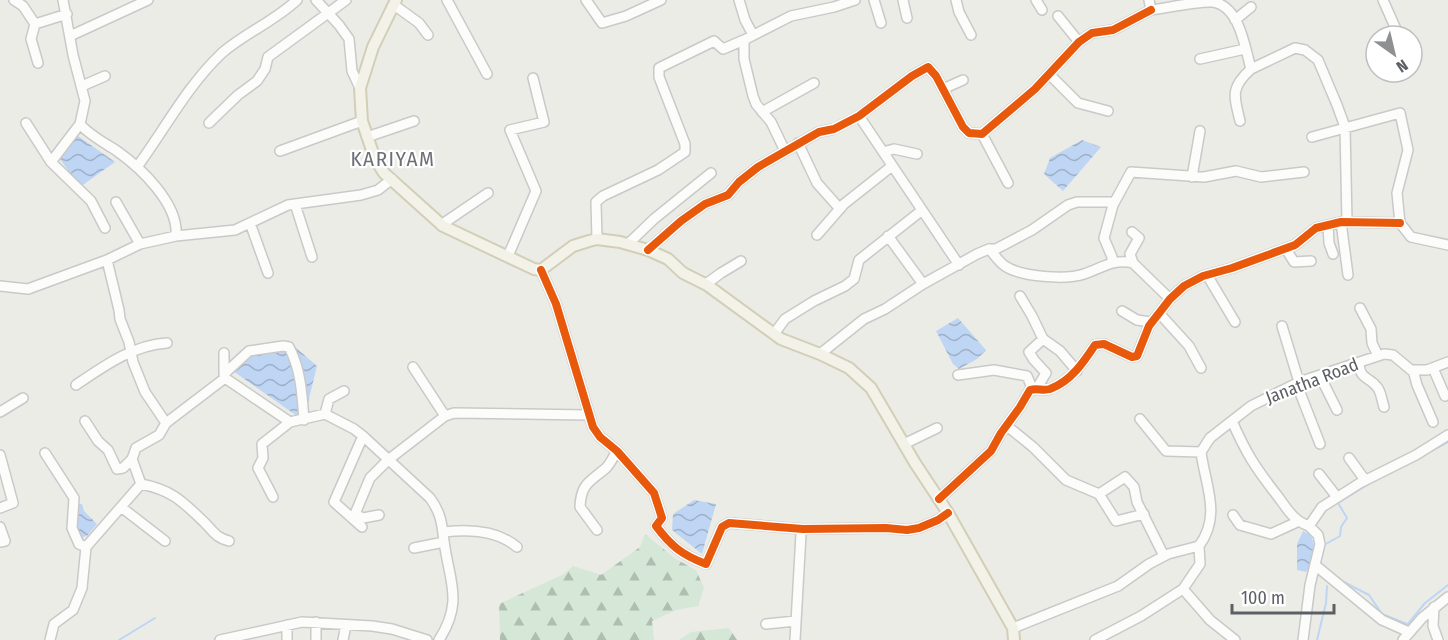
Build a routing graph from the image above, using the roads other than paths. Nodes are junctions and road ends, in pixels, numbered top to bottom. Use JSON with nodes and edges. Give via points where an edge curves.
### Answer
{"nodes":[{"id":1,"x":14,"y":0,"type":"edge"},
{"id":2,"x":63,"y":0,"type":"edge"},
{"id":3,"x":148,"y":0,"type":"edge"},
{"id":4,"x":297,"y":0,"type":"edge"},
{"id":5,"x":316,"y":0,"type":"edge"},
{"id":6,"x":346,"y":0,"type":"edge"},
{"id":7,"x":447,"y":0,"type":"edge"},
{"id":8,"x":661,"y":0,"type":"edge"},
{"id":9,"x":739,"y":0,"type":"edge"},
{"id":10,"x":855,"y":0,"type":"edge"},
{"id":11,"x":874,"y":0,"type":"edge"},
{"id":12,"x":903,"y":0,"type":"edge"},
{"id":13,"x":956,"y":0,"type":"edge"},
{"id":14,"x":1036,"y":0,"type":"edge"},
{"id":15,"x":1383,"y":0,"type":"edge"},
{"id":16,"x":589,"y":1,"type":"edge"},
{"id":17,"x":395,"y":2,"type":"edge"},
{"id":18,"x":1150,"y":5,"type":"edge"},
{"id":19,"x":1251,"y":7,"type":"dead end"},
{"id":20,"x":1042,"y":10,"type":"dead end"},
{"id":21,"x":328,"y":13,"type":"junction"},
{"id":22,"x":67,"y":14,"type":"junction"},
{"id":23,"x":1058,"y":16,"type":"dead end"},
{"id":24,"x":908,"y":18,"type":"dead end"},
{"id":25,"x":1235,"y":20,"type":"junction"},
{"id":26,"x":881,"y":23,"type":"dead end"},
{"id":27,"x":35,"y":24,"type":"junction"},
{"id":28,"x":1394,"y":24,"type":"edge"},
{"id":29,"x":972,"y":34,"type":"dead end"},
{"id":30,"x":428,"y":35,"type":"dead end"},
{"id":31,"x":753,"y":35,"type":"junction"},
{"id":32,"x":70,"y":36,"type":"junction"},
{"id":33,"x":744,"y":40,"type":"junction"},
{"id":34,"x":1079,"y":42,"type":"junction"},
{"id":35,"x":1245,"y":49,"type":"junction"},
{"id":36,"x":1200,"y":59,"type":"dead end"},
{"id":37,"x":38,"y":63,"type":"dead end"},
{"id":38,"x":1251,"y":69,"type":"junction"},
{"id":39,"x":1049,"y":74,"type":"junction"},
{"id":40,"x":487,"y":75,"type":"dead end"},
{"id":41,"x":105,"y":76,"type":"dead end"},
{"id":42,"x":533,"y":78,"type":"dead end"},
{"id":43,"x":963,"y":80,"type":"dead end"},
{"id":44,"x":814,"y":83,"type":"dead end"},
{"id":45,"x":82,"y":86,"type":"junction"},
{"id":46,"x":360,"y":88,"type":"junction"},
{"id":47,"x":943,"y":89,"type":"junction"},
{"id":48,"x":1108,"y":111,"type":"dead end"},
{"id":49,"x":762,"y":112,"type":"junction"},
{"id":50,"x":859,"y":116,"type":"junction"},
{"id":51,"x":362,"y":121,"type":"junction"},
{"id":52,"x":414,"y":121,"type":"dead end"},
{"id":53,"x":1240,"y":122,"type":"dead end"},
{"id":54,"x":26,"y":123,"type":"dead end"},
{"id":55,"x":209,"y":123,"type":"dead end"},
{"id":56,"x":80,"y":124,"type":"junction"},
{"id":57,"x":1345,"y":127,"type":"junction"},
{"id":58,"x":1200,"y":131,"type":"dead end"},
{"id":59,"x":982,"y":134,"type":"junction"},
{"id":60,"x":366,"y":137,"type":"junction"},
{"id":61,"x":1312,"y":137,"type":"dead end"},
{"id":62,"x":798,"y":143,"type":"junction"},
{"id":63,"x":280,"y":151,"type":"dead end"},
{"id":64,"x":785,"y":151,"type":"junction"},
{"id":65,"x":883,"y":152,"type":"junction"},
{"id":66,"x":917,"y":154,"type":"dead end"},
{"id":67,"x":51,"y":162,"type":"junction"},
{"id":68,"x":892,"y":166,"type":"junction"},
{"id":69,"x":137,"y":167,"type":"junction"},
{"id":70,"x":711,"y":172,"type":"dead end"},
{"id":71,"x":1304,"y":172,"type":"dead end"},
{"id":72,"x":1192,"y":177,"type":"junction"},
{"id":73,"x":392,"y":179,"type":"junction"},
{"id":74,"x":1008,"y":183,"type":"dead end"},
{"id":75,"x":488,"y":193,"type":"dead end"},
{"id":76,"x":116,"y":202,"type":"dead end"},
{"id":77,"x":295,"y":204,"type":"junction"},
{"id":78,"x":1113,"y":205,"type":"junction"},
{"id":79,"x":840,"y":209,"type":"junction"},
{"id":80,"x":921,"y":211,"type":"junction"},
{"id":81,"x":1344,"y":222,"type":"junction"},
{"id":82,"x":250,"y":223,"type":"junction"},
{"id":83,"x":1400,"y":223,"type":"junction"},
{"id":84,"x":441,"y":225,"type":"junction"},
{"id":85,"x":1328,"y":225,"type":"junction"},
{"id":86,"x":105,"y":228,"type":"dead end"},
{"id":87,"x":1132,"y":232,"type":"dead end"},
{"id":88,"x":817,"y":235,"type":"dead end"},
{"id":89,"x":176,"y":236,"type":"junction"},
{"id":90,"x":888,"y":236,"type":"junction"},
{"id":91,"x":597,"y":239,"type":"junction"},
{"id":92,"x":140,"y":244,"type":"junction"},
{"id":93,"x":628,"y":244,"type":"junction"},
{"id":94,"x":1448,"y":245,"type":"edge"},
{"id":95,"x":989,"y":249,"type":"junction"},
{"id":96,"x":1286,"y":249,"type":"junction"},
{"id":97,"x":648,"y":250,"type":"junction"},
{"id":98,"x":1334,"y":254,"type":"dead end"},
{"id":99,"x":508,"y":256,"type":"junction"},
{"id":100,"x":312,"y":257,"type":"dead end"},
{"id":101,"x":107,"y":260,"type":"junction"},
{"id":102,"x":741,"y":261,"type":"dead end"},
{"id":103,"x":1311,"y":261,"type":"dead end"},
{"id":104,"x":1112,"y":262,"type":"junction"},
{"id":105,"x":1133,"y":263,"type":"junction"},
{"id":106,"x":959,"y":265,"type":"junction"},
{"id":107,"x":541,"y":270,"type":"junction"},
{"id":108,"x":268,"y":273,"type":"dead end"},
{"id":109,"x":1207,"y":275,"type":"junction"},
{"id":110,"x":1348,"y":275,"type":"dead end"},
{"id":111,"x":706,"y":284,"type":"junction"},
{"id":112,"x":923,"y":284,"type":"junction"},
{"id":113,"x":0,"y":286,"type":"edge"},
{"id":114,"x":1020,"y":296,"type":"dead end"},
{"id":115,"x":1170,"y":299,"type":"junction"},
{"id":116,"x":1359,"y":308,"type":"dead end"},
{"id":117,"x":1122,"y":311,"type":"dead end"},
{"id":118,"x":1159,"y":313,"type":"junction"},
{"id":119,"x":1151,"y":322,"type":"junction"},
{"id":120,"x":1235,"y":322,"type":"dead end"},
{"id":121,"x":1282,"y":326,"type":"dead end"},
{"id":122,"x":774,"y":334,"type":"junction"},
{"id":123,"x":1043,"y":339,"type":"junction"},
{"id":124,"x":167,"y":343,"type":"dead end"},
{"id":125,"x":130,"y":351,"type":"junction"},
{"id":126,"x":224,"y":353,"type":"dead end"},
{"id":127,"x":820,"y":354,"type":"junction"},
{"id":128,"x":1378,"y":356,"type":"junction"},
{"id":129,"x":1448,"y":362,"type":"edge"},
{"id":130,"x":1359,"y":364,"type":"junction"},
{"id":131,"x":412,"y":367,"type":"dead end"},
{"id":132,"x":1201,"y":368,"type":"dead end"},
{"id":133,"x":1433,"y":368,"type":"junction"},
{"id":134,"x":1413,"y":370,"type":"junction"},
{"id":135,"x":1077,"y":371,"type":"junction"},
{"id":136,"x":958,"y":375,"type":"dead end"},
{"id":137,"x":225,"y":376,"type":"junction"},
{"id":138,"x":1320,"y":376,"type":"junction"},
{"id":139,"x":1299,"y":382,"type":"junction"},
{"id":140,"x":76,"y":385,"type":"dead end"},
{"id":141,"x":1035,"y":388,"type":"junction"},
{"id":142,"x":344,"y":391,"type":"dead end"},
{"id":143,"x":1445,"y":396,"type":"dead end"},
{"id":144,"x":22,"y":398,"type":"dead end"},
{"id":145,"x":1384,"y":407,"type":"dead end"},
{"id":146,"x":1337,"y":410,"type":"dead end"},
{"id":147,"x":0,"y":412,"type":"edge"},
{"id":148,"x":325,"y":414,"type":"junction"},
{"id":149,"x":588,"y":415,"type":"junction"},
{"id":150,"x":445,"y":416,"type":"junction"},
{"id":151,"x":1140,"y":419,"type":"dead end"},
{"id":152,"x":304,"y":420,"type":"junction"},
{"id":153,"x":85,"y":421,"type":"dead end"},
{"id":154,"x":1232,"y":421,"type":"junction"},
{"id":155,"x":290,"y":422,"type":"junction"},
{"id":156,"x":1433,"y":422,"type":"dead end"},
{"id":157,"x":166,"y":423,"type":"junction"},
{"id":158,"x":1007,"y":426,"type":"junction"},
{"id":159,"x":938,"y":428,"type":"dead end"},
{"id":160,"x":1448,"y":435,"type":"edge"},
{"id":161,"x":363,"y":436,"type":"junction"},
{"id":162,"x":904,"y":444,"type":"junction"},
{"id":163,"x":1320,"y":444,"type":"dead end"},
{"id":164,"x":617,"y":451,"type":"junction"},
{"id":165,"x":1201,"y":452,"type":"junction"},
{"id":166,"x":45,"y":453,"type":"dead end"},
{"id":167,"x":0,"y":455,"type":"edge"},
{"id":168,"x":1349,"y":458,"type":"dead end"},
{"id":169,"x":132,"y":459,"type":"junction"},
{"id":170,"x":388,"y":460,"type":"junction"},
{"id":171,"x":1319,"y":474,"type":"dead end"},
{"id":172,"x":1365,"y":480,"type":"junction"},
{"id":173,"x":141,"y":484,"type":"junction"},
{"id":174,"x":1099,"y":494,"type":"junction"},
{"id":175,"x":273,"y":497,"type":"dead end"},
{"id":176,"x":1337,"y":497,"type":"junction"},
{"id":177,"x":939,"y":499,"type":"junction"},
{"id":178,"x":121,"y":507,"type":"junction"},
{"id":179,"x":0,"y":508,"type":"edge"},
{"id":180,"x":948,"y":513,"type":"junction"},
{"id":181,"x":1144,"y":514,"type":"junction"},
{"id":182,"x":379,"y":515,"type":"dead end"},
{"id":183,"x":1233,"y":515,"type":"dead end"},
{"id":184,"x":1297,"y":522,"type":"junction"},
{"id":185,"x":1309,"y":526,"type":"junction"},
{"id":186,"x":0,"y":527,"type":"edge"},
{"id":187,"x":362,"y":527,"type":"dead end"},
{"id":188,"x":803,"y":529,"type":"junction"},
{"id":189,"x":597,"y":530,"type":"dead end"},
{"id":190,"x":444,"y":537,"type":"junction"},
{"id":191,"x":165,"y":541,"type":"dead end"},
{"id":192,"x":0,"y":542,"type":"edge"},
{"id":193,"x":229,"y":542,"type":"dead end"},
{"id":194,"x":1199,"y":546,"type":"junction"},
{"id":195,"x":517,"y":547,"type":"dead end"},
{"id":196,"x":86,"y":548,"type":"junction"},
{"id":197,"x":414,"y":548,"type":"dead end"},
{"id":198,"x":1164,"y":556,"type":"junction"},
{"id":199,"x":1315,"y":565,"type":"junction"},
{"id":200,"x":1183,"y":589,"type":"junction"},
{"id":201,"x":1448,"y":597,"type":"edge"},
{"id":202,"x":1434,"y":607,"type":"junction"},
{"id":203,"x":796,"y":621,"type":"junction"},
{"id":204,"x":316,"y":622,"type":"junction"},
{"id":205,"x":286,"y":624,"type":"junction"},
{"id":206,"x":766,"y":624,"type":"dead end"},
{"id":207,"x":346,"y":625,"type":"junction"},
{"id":208,"x":1012,"y":628,"type":"junction"},
{"id":209,"x":392,"y":629,"type":"junction"},
{"id":210,"x":1406,"y":636,"type":"edge"},
{"id":211,"x":50,"y":640,"type":"edge"},
{"id":212,"x":220,"y":640,"type":"edge"},
{"id":213,"x":287,"y":640,"type":"edge"},
{"id":214,"x":316,"y":640,"type":"edge"},
{"id":215,"x":343,"y":640,"type":"edge"},
{"id":216,"x":390,"y":640,"type":"edge"},
{"id":217,"x":427,"y":640,"type":"edge"},
{"id":218,"x":439,"y":640,"type":"edge"},
{"id":219,"x":795,"y":640,"type":"edge"},
{"id":220,"x":1014,"y":640,"type":"edge"},
{"id":221,"x":1095,"y":640,"type":"edge"},
{"id":222,"x":1235,"y":640,"type":"edge"},
{"id":223,"x":1304,"y":640,"type":"edge"},
{"id":224,"x":1438,"y":640,"type":"edge"}],
"edges":[{"from":1,"to":27,"type":"street"},
{"from":2,"to":22,"type":"street"},
{"from":3,"to":32,"type":"street"},
{"from":4,"to":69,"type":"street","via":[[206,69]]},
{"from":5,"to":21,"type":"street"},
{"from":6,"to":21,"type":"street"},
{"from":7,"to":40,"type":"street"},
{"from":8,"to":16,"type":"street","via":[[602,23]]},
{"from":9,"to":31,"type":"street"},
{"from":10,"to":31,"type":"street","via":[[791,16]]},
{"from":11,"to":26,"type":"street"},
{"from":12,"to":24,"type":"street"},
{"from":13,"to":29,"type":"street"},
{"from":14,"to":20,"type":"street"},
{"from":15,"to":28,"type":"street"},
{"from":17,"to":30,"type":"street"},
{"from":17,"to":46,"type":"main road","via":[[373,47]]},
{"from":18,"to":25,"type":"street","via":[[1213,2]]},
{"from":18,"to":34,"type":"street","via":[[1113,30],[1092,33]]},
{"from":19,"to":25,"type":"street"},
{"from":21,"to":46,"type":"street","via":[[349,39],[352,71]]},
{"from":21,"to":55,"type":"street","via":[[268,57],[257,81]]},
{"from":22,"to":27,"type":"street"},
{"from":22,"to":32,"type":"street"},
{"from":23,"to":34,"type":"street"},
{"from":25,"to":35,"type":"street"},
{"from":27,"to":37,"type":"street","via":[[31,39]]},
{"from":31,"to":33,"type":"street"},
{"from":32,"to":45,"type":"street"},
{"from":33,"to":49,"type":"street","via":[[749,83]]},
{"from":33,"to":91,"type":"street","via":[[723,49],[714,41],[659,68],[685,152],[598,200]]},
{"from":34,"to":39,"type":"street"},
{"from":35,"to":36,"type":"street"},
{"from":35,"to":38,"type":"street"},
{"from":38,"to":53,"type":"street","via":[[1238,81],[1235,90]]},
{"from":38,"to":57,"type":"street","via":[[1295,48],[1305,50],[1317,60]]},
{"from":39,"to":48,"type":"street","via":[[1078,103]]},
{"from":39,"to":59,"type":"street"},
{"from":41,"to":45,"type":"street"},
{"from":42,"to":99,"type":"street","via":[[544,122],[510,130],[536,191]]},
{"from":43,"to":47,"type":"street"},
{"from":44,"to":49,"type":"street"},
{"from":45,"to":56,"type":"street","via":[[85,101]]},
{"from":46,"to":51,"type":"main road"},
{"from":47,"to":50,"type":"street","via":[[928,67]]},
{"from":47,"to":59,"type":"street","via":[[963,127],[969,133]]},
{"from":49,"to":64,"type":"street"},
{"from":50,"to":62,"type":"street"},
{"from":50,"to":65,"type":"street"},
{"from":51,"to":60,"type":"main road"},
{"from":51,"to":63,"type":"street"},
{"from":52,"to":60,"type":"street"},
{"from":54,"to":67,"type":"street"},
{"from":56,"to":67,"type":"street"},
{"from":56,"to":69,"type":"street"},
{"from":57,"to":61,"type":"street"},
{"from":57,"to":81,"type":"street"},
{"from":57,"to":83,"type":"street","via":[[1400,113],[1408,150],[1397,193]]},
{"from":58,"to":72,"type":"street"},
{"from":59,"to":74,"type":"street"},
{"from":60,"to":73,"type":"main road","via":[[375,159]]},
{"from":62,"to":64,"type":"street"},
{"from":62,"to":79,"type":"street","via":[[817,183]]},
{"from":64,"to":97,"type":"street","via":[[739,182],[728,195],[705,204],[681,221]]},
{"from":65,"to":66,"type":"street","via":[[894,149]]},
{"from":65,"to":68,"type":"street"},
{"from":67,"to":86,"type":"street","via":[[91,201]]},
{"from":68,"to":79,"type":"street"},
{"from":68,"to":80,"type":"street"},
{"from":69,"to":89,"type":"street","via":[[170,209]]},
{"from":70,"to":93,"type":"street"},
{"from":71,"to":72,"type":"street","via":[[1261,177],[1236,171]]},
{"from":72,"to":78,"type":"street","via":[[1131,172]]},
{"from":73,"to":77,"type":"street","via":[[378,190],[361,195]]},
{"from":73,"to":84,"type":"main road"},
{"from":75,"to":84,"type":"street"},
{"from":76,"to":92,"type":"street"},
{"from":77,"to":82,"type":"street"},
{"from":77,"to":100,"type":"street"},
{"from":78,"to":95,"type":"street","via":[[1068,205],[1032,230]]},
{"from":78,"to":104,"type":"street","via":[[1104,238]]},
{"from":79,"to":88,"type":"street"},
{"from":80,"to":90,"type":"street"},
{"from":80,"to":106,"type":"street"},
{"from":81,"to":83,"type":"street"},
{"from":81,"to":85,"type":"street"},
{"from":81,"to":110,"type":"street"},
{"from":82,"to":89,"type":"street","via":[[235,230]]},
{"from":82,"to":108,"type":"street"},
{"from":83,"to":94,"type":"street","via":[[1411,237]]},
{"from":84,"to":99,"type":"main road"},
{"from":85,"to":96,"type":"street"},
{"from":85,"to":98,"type":"street"},
{"from":87,"to":105,"type":"street","via":[[1139,238],[1130,254]]},
{"from":89,"to":92,"type":"street"},
{"from":90,"to":112,"type":"street"},
{"from":90,"to":122,"type":"street","via":[[859,260],[854,279],[792,314]]},
{"from":91,"to":93,"type":"main road"},
{"from":91,"to":107,"type":"main road","via":[[573,246]]},
{"from":92,"to":101,"type":"street"},
{"from":93,"to":97,"type":"main road"},
{"from":95,"to":104,"type":"street","via":[[1005,266],[1019,273],[1070,278]]},
{"from":95,"to":106,"type":"street"},
{"from":96,"to":103,"type":"street","via":[[1294,262]]},
{"from":96,"to":109,"type":"street"},
{"from":97,"to":111,"type":"main road"},
{"from":99,"to":107,"type":"main road"},
{"from":101,"to":113,"type":"street","via":[[28,289]]},
{"from":101,"to":125,"type":"street"},
{"from":102,"to":111,"type":"street"},
{"from":104,"to":105,"type":"street"},
{"from":105,"to":115,"type":"street"},
{"from":106,"to":112,"type":"street"},
{"from":107,"to":149,"type":"street","via":[[556,304]]},
{"from":109,"to":115,"type":"street","via":[[1184,285]]},
{"from":109,"to":120,"type":"street"},
{"from":111,"to":122,"type":"main road"},
{"from":112,"to":127,"type":"street","via":[[864,319]]},
{"from":114,"to":123,"type":"street"},
{"from":115,"to":118,"type":"street"},
{"from":116,"to":128,"type":"street","via":[[1371,329]]},
{"from":117,"to":119,"type":"street","via":[[1137,320]]},
{"from":118,"to":119,"type":"street"},
{"from":118,"to":132,"type":"street","via":[[1189,346]]},
{"from":119,"to":135,"type":"street","via":[[1137,356],[1104,344],[1095,345]]},
{"from":121,"to":139,"type":"street"},
{"from":122,"to":127,"type":"main road"},
{"from":123,"to":135,"type":"street"},
{"from":123,"to":141,"type":"street","via":[[1029,352],[1046,373]]},
{"from":124,"to":125,"type":"street"},
{"from":125,"to":140,"type":"street"},
{"from":125,"to":157,"type":"street","via":[[145,392]]},
{"from":126,"to":137,"type":"street"},
{"from":127,"to":162,"type":"main road","via":[[849,368],[871,388]]},
{"from":128,"to":130,"type":"street","name":"Janatha Road"},
{"from":128,"to":134,"type":"street","name":"Janatha Road","via":[[1393,355]]},
{"from":129,"to":133,"type":"street"},
{"from":130,"to":138,"type":"street","name":"Janatha Road"},
{"from":130,"to":145,"type":"street","via":[[1365,380],[1377,387]]},
{"from":131,"to":150,"type":"street"},
{"from":133,"to":134,"type":"street"},
{"from":133,"to":143,"type":"street"},
{"from":134,"to":156,"type":"street"},
{"from":135,"to":141,"type":"street","via":[[1051,388]]},
{"from":136,"to":141,"type":"street","via":[[994,370],[1027,376]]},
{"from":137,"to":152,"type":"street","via":[[249,351],[288,346],[297,362]]},
{"from":137,"to":155,"type":"street"},
{"from":137,"to":157,"type":"street"},
{"from":138,"to":139,"type":"street","name":"Janatha Road"},
{"from":138,"to":146,"type":"street"},
{"from":139,"to":154,"type":"street","name":"Janatha Road","via":[[1251,406]]},
{"from":139,"to":163,"type":"street"},
{"from":141,"to":158,"type":"street"},
{"from":142,"to":148,"type":"street","via":[[329,399]]},
{"from":144,"to":147,"type":"street"},
{"from":148,"to":152,"type":"street"},
{"from":148,"to":161,"type":"street"},
{"from":149,"to":150,"type":"street"},
{"from":149,"to":164,"type":"street","via":[[600,437]]},
{"from":150,"to":170,"type":"street"},
{"from":151,"to":165,"type":"street","via":[[1166,451]]},
{"from":152,"to":155,"type":"street"},
{"from":153,"to":169,"type":"street","via":[[108,450],[117,469]]},
{"from":154,"to":165,"type":"street","name":"Janatha Road","via":[[1210,438]]},
{"from":154,"to":184,"type":"street","via":[[1257,471]]},
{"from":155,"to":175,"type":"street","via":[[262,444],[263,458],[258,468]]},
{"from":157,"to":169,"type":"street","via":[[159,435],[136,448]]},
{"from":158,"to":174,"type":"street","via":[[1066,480]]},
{"from":158,"to":177,"type":"street","via":[[991,452]]},
{"from":159,"to":162,"type":"street"},
{"from":160,"to":172,"type":"street"},
{"from":161,"to":170,"type":"street"},
{"from":161,"to":187,"type":"street","via":[[334,502]]},
{"from":162,"to":177,"type":"main road"},
{"from":164,"to":188,"type":"street","via":[[654,493],[662,518],[656,526],[686,556],[706,564],[722,527],[729,523]]},
{"from":164,"to":189,"type":"street","via":[[609,466],[589,480],[580,494],[580,507]]},
{"from":165,"to":194,"type":"street","via":[[1211,510],[1208,529]]},
{"from":166,"to":196,"type":"street","via":[[74,498],[72,528],[78,544]]},
{"from":167,"to":179,"type":"street","via":[[13,503]]},
{"from":168,"to":172,"type":"street"},
{"from":169,"to":173,"type":"street"},
{"from":170,"to":182,"type":"street","via":[[370,478],[355,514],[363,518]]},
{"from":170,"to":190,"type":"street","via":[[434,503]]},
{"from":171,"to":176,"type":"street"},
{"from":172,"to":176,"type":"street"},
{"from":173,"to":178,"type":"street"},
{"from":173,"to":193,"type":"street","via":[[168,491],[218,538]]},
{"from":174,"to":181,"type":"street","via":[[1116,521]]},
{"from":174,"to":181,"type":"street","via":[[1125,477],[1134,487]]},
{"from":176,"to":185,"type":"street","via":[[1322,507]]},
{"from":177,"to":180,"type":"main road"},
{"from":178,"to":191,"type":"street"},
{"from":178,"to":196,"type":"street"},
{"from":180,"to":188,"type":"street","via":[[907,530]]},
{"from":180,"to":208,"type":"main road"},
{"from":181,"to":198,"type":"street"},
{"from":183,"to":184,"type":"street","via":[[1240,525],[1271,534]]},
{"from":184,"to":185,"type":"street"},
{"from":185,"to":199,"type":"street","via":[[1320,544]]},
{"from":186,"to":192,"type":"street","via":[[5,541]]},
{"from":188,"to":203,"type":"street"},
{"from":190,"to":195,"type":"street","via":[[475,531],[508,540]]},
{"from":190,"to":197,"type":"street"},
{"from":190,"to":218,"type":"street","via":[[454,595]]},
{"from":194,"to":198,"type":"street"},
{"from":194,"to":200,"type":"street","via":[[1200,564]]},
{"from":196,"to":211,"type":"street","via":[[82,588],[73,610],[54,624]]},
{"from":198,"to":208,"type":"street","via":[[1118,586]]},
{"from":199,"to":210,"type":"street"},
{"from":199,"to":223,"type":"street"},
{"from":200,"to":221,"type":"street"},
{"from":200,"to":222,"type":"street","via":[[1210,620]]},
{"from":201,"to":202,"type":"street"},
{"from":202,"to":210,"type":"street"},
{"from":202,"to":224,"type":"street","via":[[1433,626]]},
{"from":203,"to":206,"type":"street"},
{"from":203,"to":219,"type":"street"},
{"from":204,"to":205,"type":"street"},
{"from":204,"to":207,"type":"street"},
{"from":204,"to":214,"type":"street"},
{"from":205,"to":212,"type":"street"},
{"from":205,"to":213,"type":"street"},
{"from":207,"to":209,"type":"street"},
{"from":207,"to":215,"type":"street"},
{"from":208,"to":220,"type":"main road"},
{"from":209,"to":216,"type":"street"},
{"from":209,"to":217,"type":"street"}]}
